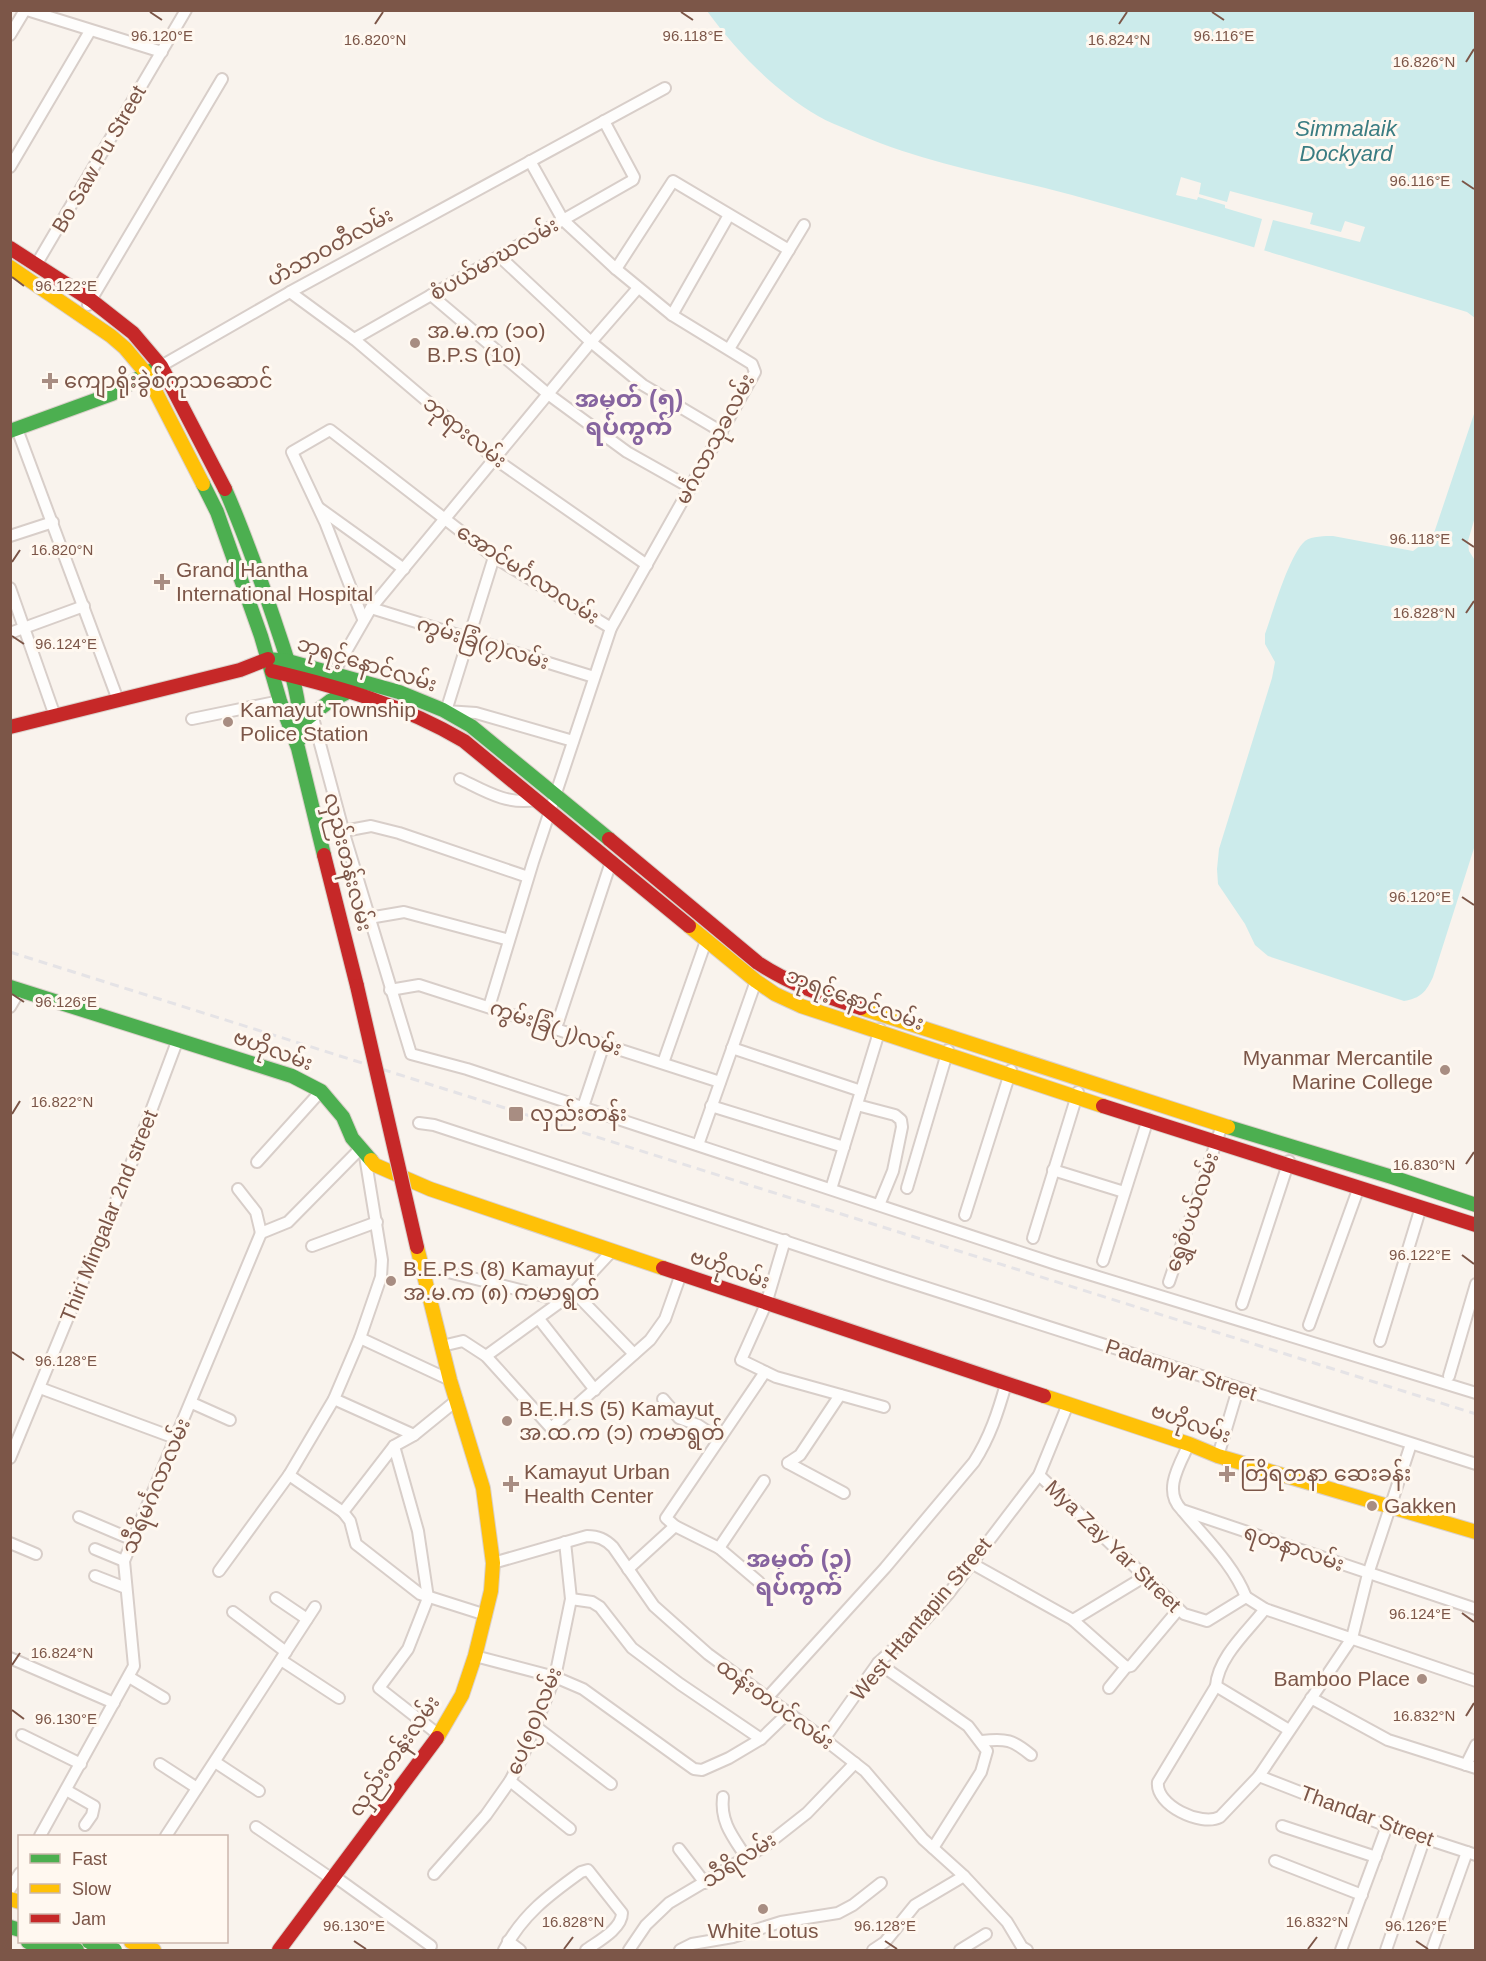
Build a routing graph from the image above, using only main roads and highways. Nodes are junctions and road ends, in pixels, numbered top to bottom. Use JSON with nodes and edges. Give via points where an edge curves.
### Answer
{"nodes":[{"id":1,"x":10,"y":248,"type":"edge"},
{"id":2,"x":10,"y":267,"type":"edge"},
{"id":3,"x":162,"y":366,"type":"junction"},
{"id":4,"x":146,"y":373,"type":"junction"},
{"id":5,"x":14,"y":430,"type":"edge"},
{"id":6,"x":288,"y":661,"type":"junction"},
{"id":7,"x":270,"y":665,"type":"junction"},
{"id":8,"x":290,"y":675,"type":"junction"},
{"id":9,"x":350,"y":691,"type":"junction"},
{"id":10,"x":307,"y":719,"type":"junction"},
{"id":11,"x":10,"y":727,"type":"edge"},
{"id":12,"x":298,"y":748,"type":"junction"},
{"id":13,"x":615,"y":843,"type":"junction"},
{"id":14,"x":607,"y":859,"type":"junction"},
{"id":15,"x":667,"y":887,"type":"junction"},
{"id":16,"x":656,"y":900,"type":"junction"},
{"id":17,"x":722,"y":933,"type":"junction"},
{"id":18,"x":709,"y":943,"type":"junction"},
{"id":19,"x":15,"y":989,"type":"edge"},
{"id":20,"x":1476,"y":1205,"type":"edge"},
{"id":21,"x":1476,"y":1225,"type":"edge"},
{"id":22,"x":1476,"y":1532,"type":"edge"},
{"id":23,"x":293,"y":1930,"type":"junction"},
{"id":24,"x":33,"y":1943,"type":"edge"},
{"id":25,"x":57,"y":1943,"type":"edge"},
{"id":26,"x":95,"y":1943,"type":"edge"},
{"id":27,"x":136,"y":1943,"type":"edge"},
{"id":28,"x":54,"y":1950,"type":"edge"},
{"id":29,"x":77,"y":1950,"type":"edge"},
{"id":30,"x":115,"y":1950,"type":"edge"},
{"id":31,"x":154,"y":1950,"type":"edge"},
{"id":32,"x":270,"y":1950,"type":"edge"},
{"id":33,"x":279,"y":1950,"type":"edge"},
{"id":34,"x":284,"y":1950,"type":"edge"}],
"edges":[{"from":1,"to":3,"type":"main road","name":"လှည်းတန်းလမ်း","via":[[91,300],[133,333]]},
{"from":2,"to":4,"type":"main road","name":"ဘုရင့်နောင်လမ်း","via":[[111,336]]},
{"from":3,"to":4,"type":"main road","name":"ဟံသာဝတီလမ်း"},
{"from":3,"to":6,"type":"main road","name":"လှည်းတန်းလမ်း","via":[[248,542]]},
{"from":4,"to":5,"type":"main road","name":"ဟံသာဝတီလမ်း","via":[[112,394]]},
{"from":4,"to":7,"type":"main road","name":"ဘုရင့်နောင်လမ်း","via":[[217,512]]},
{"from":6,"to":7,"type":"main road","name":"ဘုရင့်နောင်လမ်း"},
{"from":6,"to":8,"type":"main road","name":"လှည်းတန်းလမ်း"},
{"from":6,"to":13,"type":"main road","name":"ဘုရင့်နောင်လမ်း","via":[[399,692],[446,711],[471,726]]},
{"from":7,"to":8,"type":"main road","name":"ဘုရင့်နောင်လမ်း"},
{"from":7,"to":11,"type":"main road"},
{"from":7,"to":12,"type":"main road","name":"လှည်းတန်းလမ်း"},
{"from":8,"to":9,"type":"main road","name":"ဘုရင့်နောင်လမ်း"},
{"from":8,"to":10,"type":"main road","name":"လှည်းတန်းလမ်း"},
{"from":9,"to":10,"type":"main road"},
{"from":9,"to":14,"type":"main road","name":"ဘုရင့်နောင်လမ်း","via":[[397,706],[464,741]]},
{"from":10,"to":12,"type":"main road","name":"လှည်းတန်းလမ်း"},
{"from":12,"to":23,"type":"main road","name":"လှည်းတန်းလမ်း","bridge":true,"via":[[450,1380],[483,1488],[493,1563],[486,1615],[462,1695],[439,1735]]},
{"from":13,"to":14,"type":"main road"},
{"from":13,"to":15,"type":"main road","name":"ဘုရင့်နောင်လမ်း"},
{"from":14,"to":16,"type":"main road","name":"ဘုရင့်နောင်လမ်း"},
{"from":15,"to":16,"type":"main road"},
{"from":15,"to":17,"type":"main road","name":"ဘုရင့်နောင်လမ်း"},
{"from":16,"to":18,"type":"main road","name":"ဘုရင့်နောင်လမ်း"},
{"from":17,"to":18,"type":"main road"},
{"from":17,"to":20,"type":"main road","name":"ဘုရင့်နောင်လမ်း","via":[[783,979],[826,997]]},
{"from":18,"to":21,"type":"main road","name":"ဘုရင့်နောင်လမ်း","via":[[756,981],[801,1006]]},
{"from":19,"to":22,"type":"main road","name":"ဗဟိုလမ်း","via":[[292,1076],[321,1091],[375,1165],[429,1189],[1218,1456]]},
{"from":23,"to":32,"type":"main road"},
{"from":23,"to":33,"type":"main road","name":"လှည်းတန်းလမ်း"},
{"from":23,"to":34,"type":"main road"},
{"from":24,"to":28,"type":"main road"},
{"from":25,"to":29,"type":"main road"},
{"from":26,"to":30,"type":"main road","bridge":true},
{"from":27,"to":31,"type":"main road"}]}
